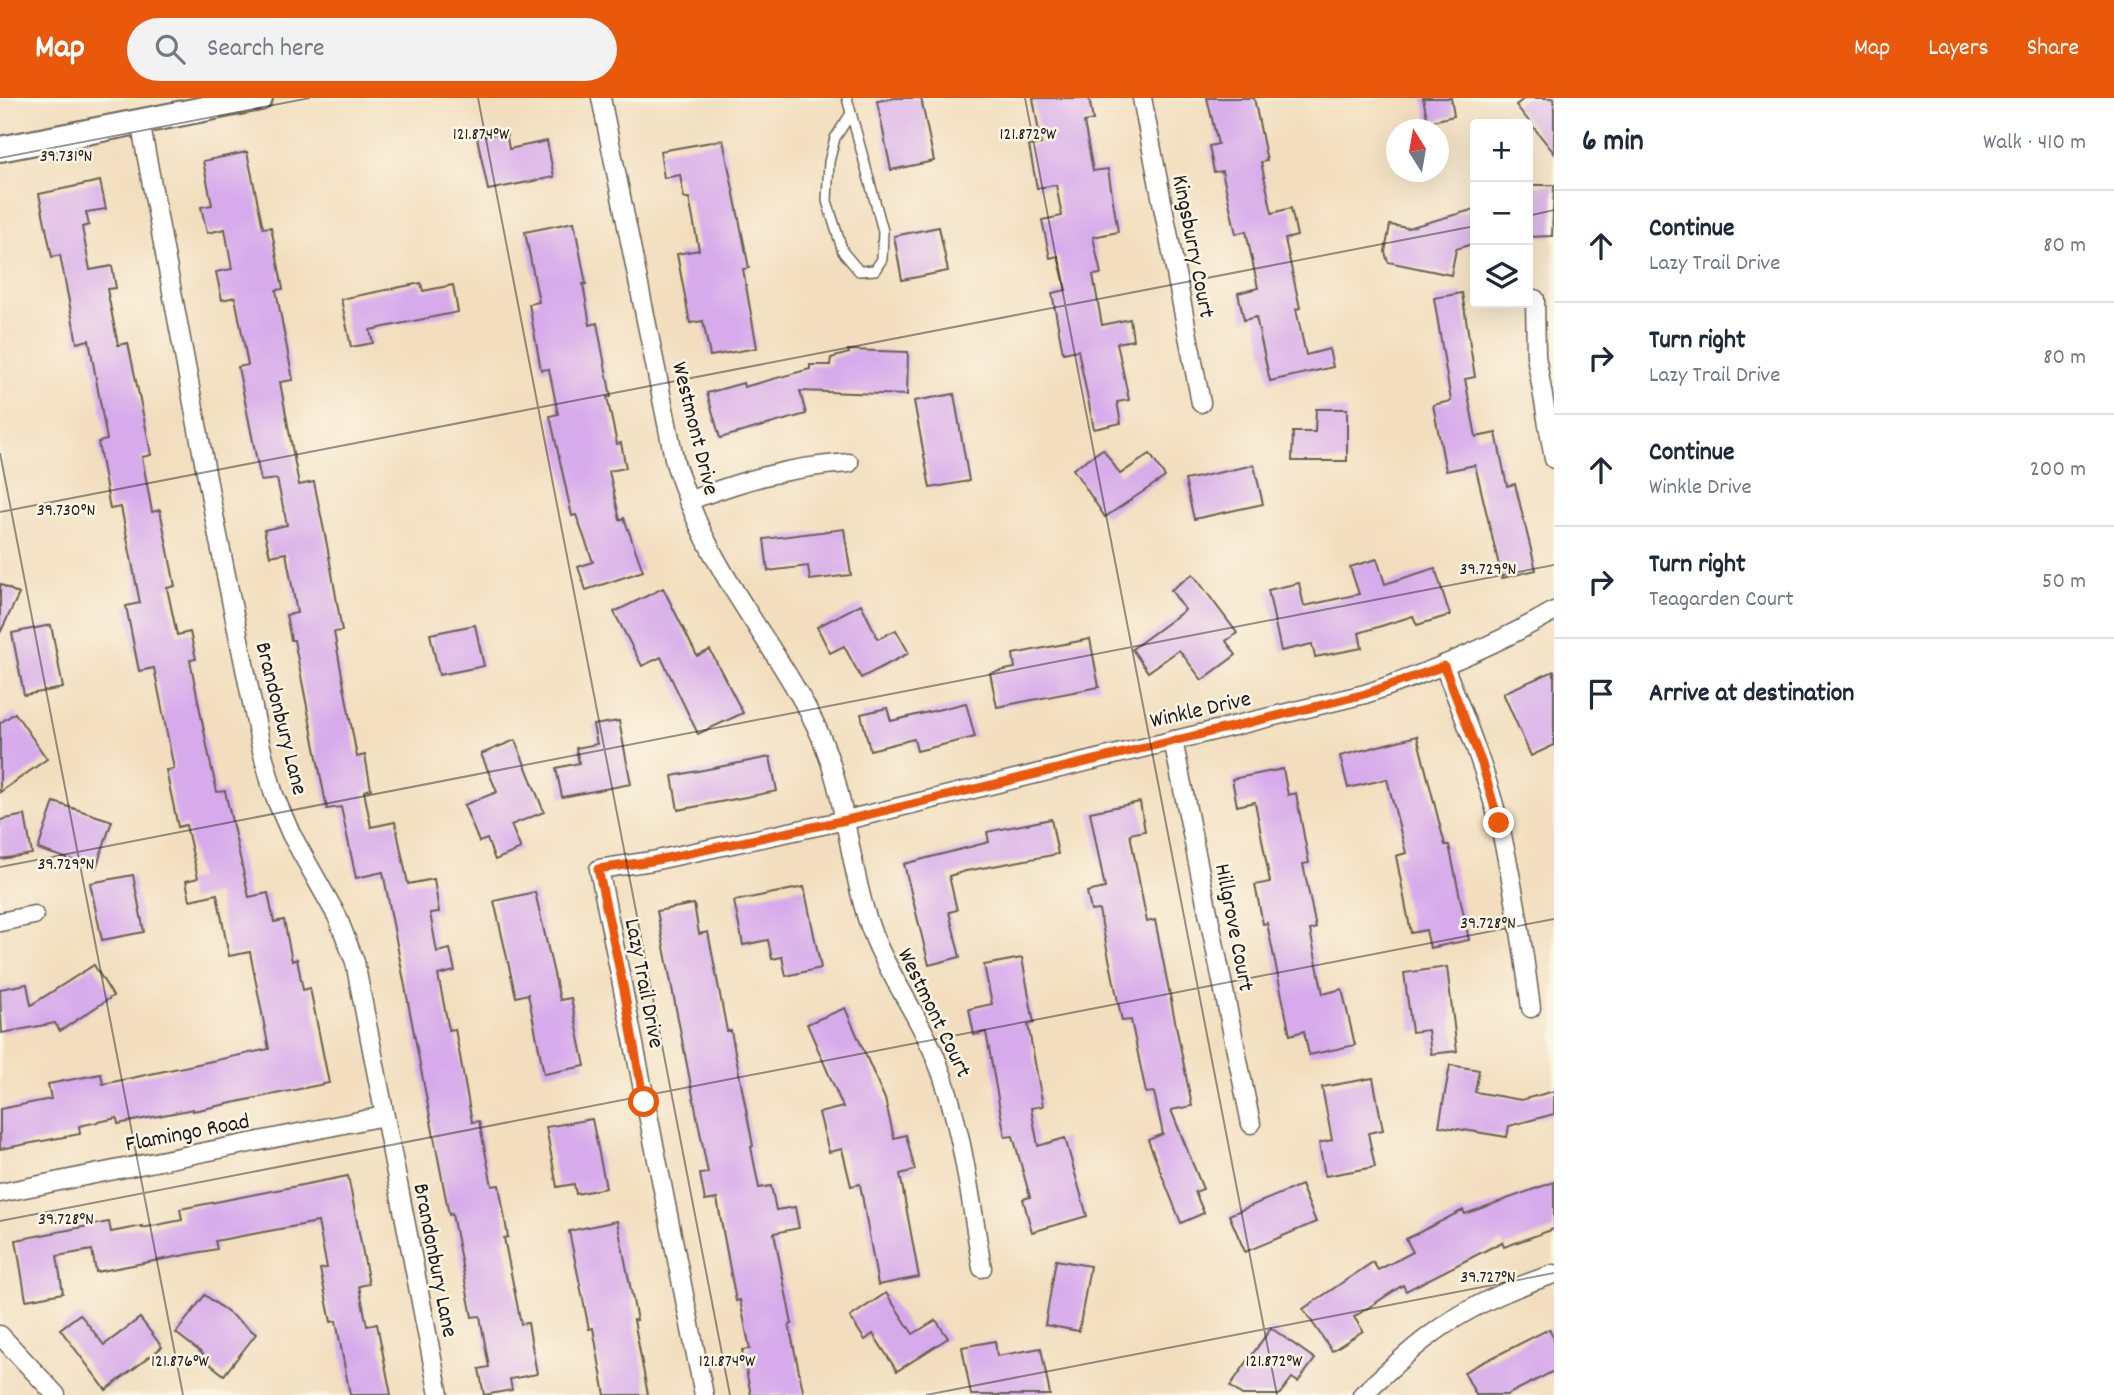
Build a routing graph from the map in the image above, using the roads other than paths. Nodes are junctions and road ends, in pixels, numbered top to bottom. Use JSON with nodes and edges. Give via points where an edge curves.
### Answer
{"nodes":[{"id":1,"x":260,"y":98,"type":"edge"},
{"id":2,"x":601,"y":98,"type":"edge"},
{"id":3,"x":847,"y":98,"type":"edge"},
{"id":4,"x":1142,"y":98,"type":"edge"},
{"id":5,"x":850,"y":115,"type":"junction"},
{"id":6,"x":140,"y":121,"type":"junction"},
{"id":7,"x":0,"y":149,"type":"edge"},
{"id":8,"x":1535,"y":299,"type":"dead end"},
{"id":9,"x":1201,"y":403,"type":"dead end"},
{"id":10,"x":1554,"y":459,"type":"edge"},
{"id":11,"x":849,"y":463,"type":"dead end"},
{"id":12,"x":688,"y":501,"type":"junction"},
{"id":13,"x":1554,"y":611,"type":"edge"},
{"id":14,"x":1444,"y":666,"type":"junction"},
{"id":15,"x":1172,"y":740,"type":"junction"},
{"id":16,"x":846,"y":820,"type":"junction"},
{"id":17,"x":34,"y":915,"type":"dead end"},
{"id":18,"x":0,"y":922,"type":"edge"},
{"id":19,"x":1531,"y":1008,"type":"dead end"},
{"id":20,"x":384,"y":1116,"type":"junction"},
{"id":21,"x":1251,"y":1124,"type":"dead end"},
{"id":22,"x":0,"y":1193,"type":"edge"},
{"id":23,"x":982,"y":1268,"type":"dead end"},
{"id":24,"x":1554,"y":1274,"type":"edge"},
{"id":25,"x":0,"y":1335,"type":"edge"},
{"id":26,"x":56,"y":1395,"type":"edge"},
{"id":27,"x":439,"y":1395,"type":"edge"},
{"id":28,"x":704,"y":1395,"type":"edge"},
{"id":29,"x":1362,"y":1395,"type":"edge"}],
"edges":[{"from":1,"to":6,"type":"street"},
{"from":2,"to":12,"type":"street","name":"Westmont Drive","via":[[675,463]]},
{"from":3,"to":5,"type":"lane"},
{"from":4,"to":9,"type":"street","name":"Kingsburry Court"},
{"from":5,"to":5,"type":"lane","via":[[883,231],[882,258],[874,270],[859,271],[844,252],[827,201],[835,138]]},
{"from":6,"to":7,"type":"street"},
{"from":6,"to":20,"type":"street","name":"Brandonbury Lane","via":[[261,747],[291,834],[337,916],[355,962]]},
{"from":8,"to":10,"type":"street","via":[[1536,356]]},
{"from":11,"to":12,"type":"street","via":[[781,471]]},
{"from":12,"to":16,"type":"street","name":"Westmont Drive","via":[[707,543],[815,723],[830,758]]},
{"from":13,"to":14,"type":"street","name":"Winkle Drive"},
{"from":14,"to":15,"type":"street","name":"Winkle Drive","via":[[1354,697]]},
{"from":14,"to":19,"type":"street","via":[[1499,823]]},
{"from":15,"to":16,"type":"street","name":"Winkle Drive"},
{"from":15,"to":21,"type":"street","name":"Hillgrove Court"},
{"from":16,"to":23,"type":"street","name":"Westmont Court","via":[[875,941],[935,1055],[949,1094]]},
{"from":16,"to":28,"type":"street","name":"Lazy Trail Drive","via":[[598,869]]},
{"from":17,"to":18,"type":"street"},
{"from":20,"to":22,"type":"street","name":"Flamingo Road"},
{"from":20,"to":27,"type":"street","name":"Brandonbury Lane"},
{"from":24,"to":29,"type":"street","via":[[1470,1309],[1432,1333]]},
{"from":25,"to":26,"type":"street"}]}
